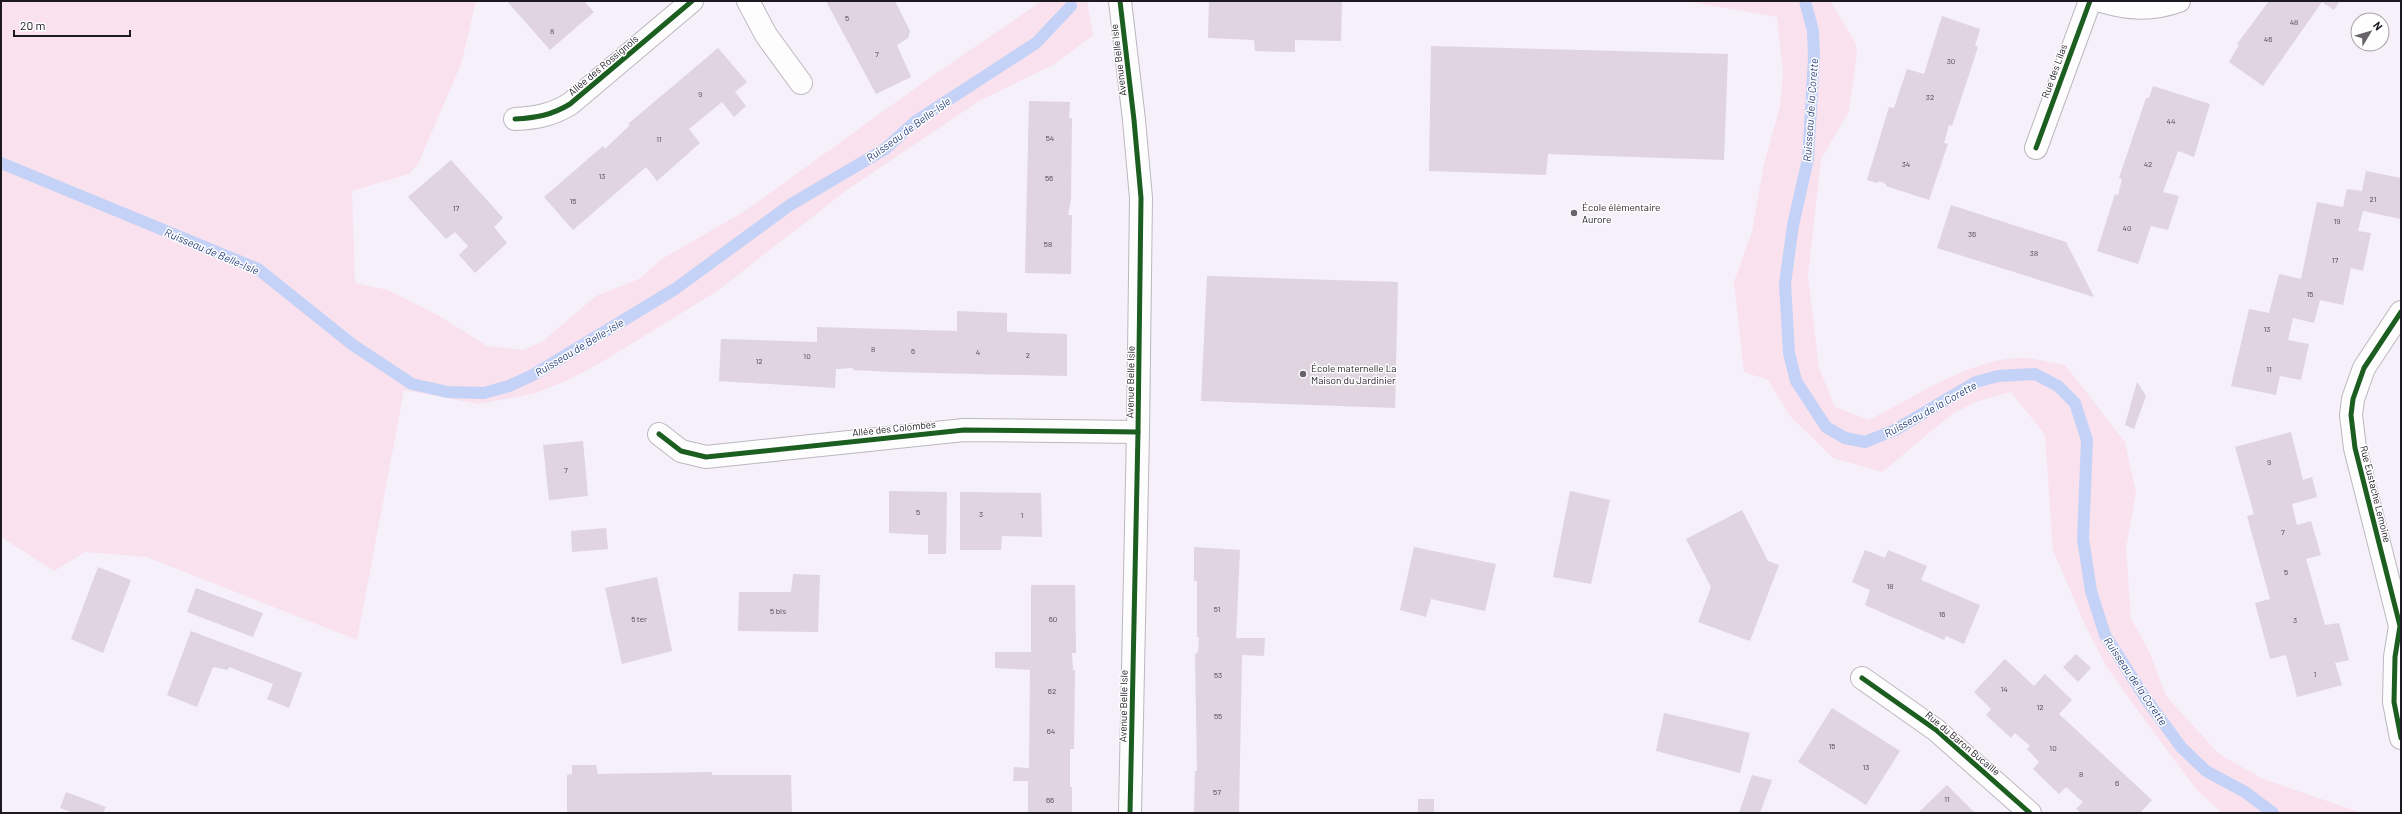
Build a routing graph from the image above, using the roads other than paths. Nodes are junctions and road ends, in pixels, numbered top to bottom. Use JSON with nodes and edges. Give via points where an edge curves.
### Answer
{"nodes":[{"id":1,"x":692,"y":1,"type":"edge"},
{"id":2,"x":748,"y":1,"type":"edge"},
{"id":3,"x":1120,"y":1,"type":"edge"},
{"id":4,"x":2090,"y":1,"type":"edge"},
{"id":5,"x":2100,"y":1,"type":"edge"},
{"id":6,"x":2179,"y":1,"type":"edge"},
{"id":7,"x":801,"y":83,"type":"dead end"},
{"id":8,"x":515,"y":119,"type":"dead end"},
{"id":9,"x":2036,"y":148,"type":"dead end"},
{"id":10,"x":2401,"y":312,"type":"edge"},
{"id":11,"x":1138,"y":432,"type":"junction"},
{"id":12,"x":659,"y":434,"type":"dead end"},
{"id":13,"x":2401,"y":626,"type":"edge"},
{"id":14,"x":1862,"y":678,"type":"dead end"},
{"id":15,"x":2401,"y":738,"type":"edge"},
{"id":16,"x":1130,"y":813,"type":"edge"},
{"id":17,"x":2030,"y":813,"type":"edge"}],
"edges":[{"from":1,"to":8,"type":"street","name":"Allée des Rossignols","via":[[570,104],[555,113],[539,118]]},
{"from":2,"to":7,"type":"street","via":[[766,35]]},
{"from":3,"to":11,"type":"street","name":"Avenue Belle Isle","via":[[1141,198]]},
{"from":4,"to":9,"type":"street","name":"Rue des Lilas"},
{"from":5,"to":6,"type":"street","via":[[2140,9],[2165,6]]},
{"from":10,"to":13,"type":"street","name":"Rue Eustache Lemoine","via":[[2364,368],[2353,399],[2351,415],[2355,448]]},
{"from":11,"to":12,"type":"street","name":"Allée des Colombes","via":[[964,430],[706,457],[680,451]]},
{"from":11,"to":16,"type":"street","name":"Avenue Belle Isle"},
{"from":13,"to":15,"type":"street","name":"Rue Eustache Lemoine","via":[[2395,657],[2394,702]]},
{"from":14,"to":17,"type":"street","name":"Rue du Baron Bucaille","via":[[1936,730]]}]}
